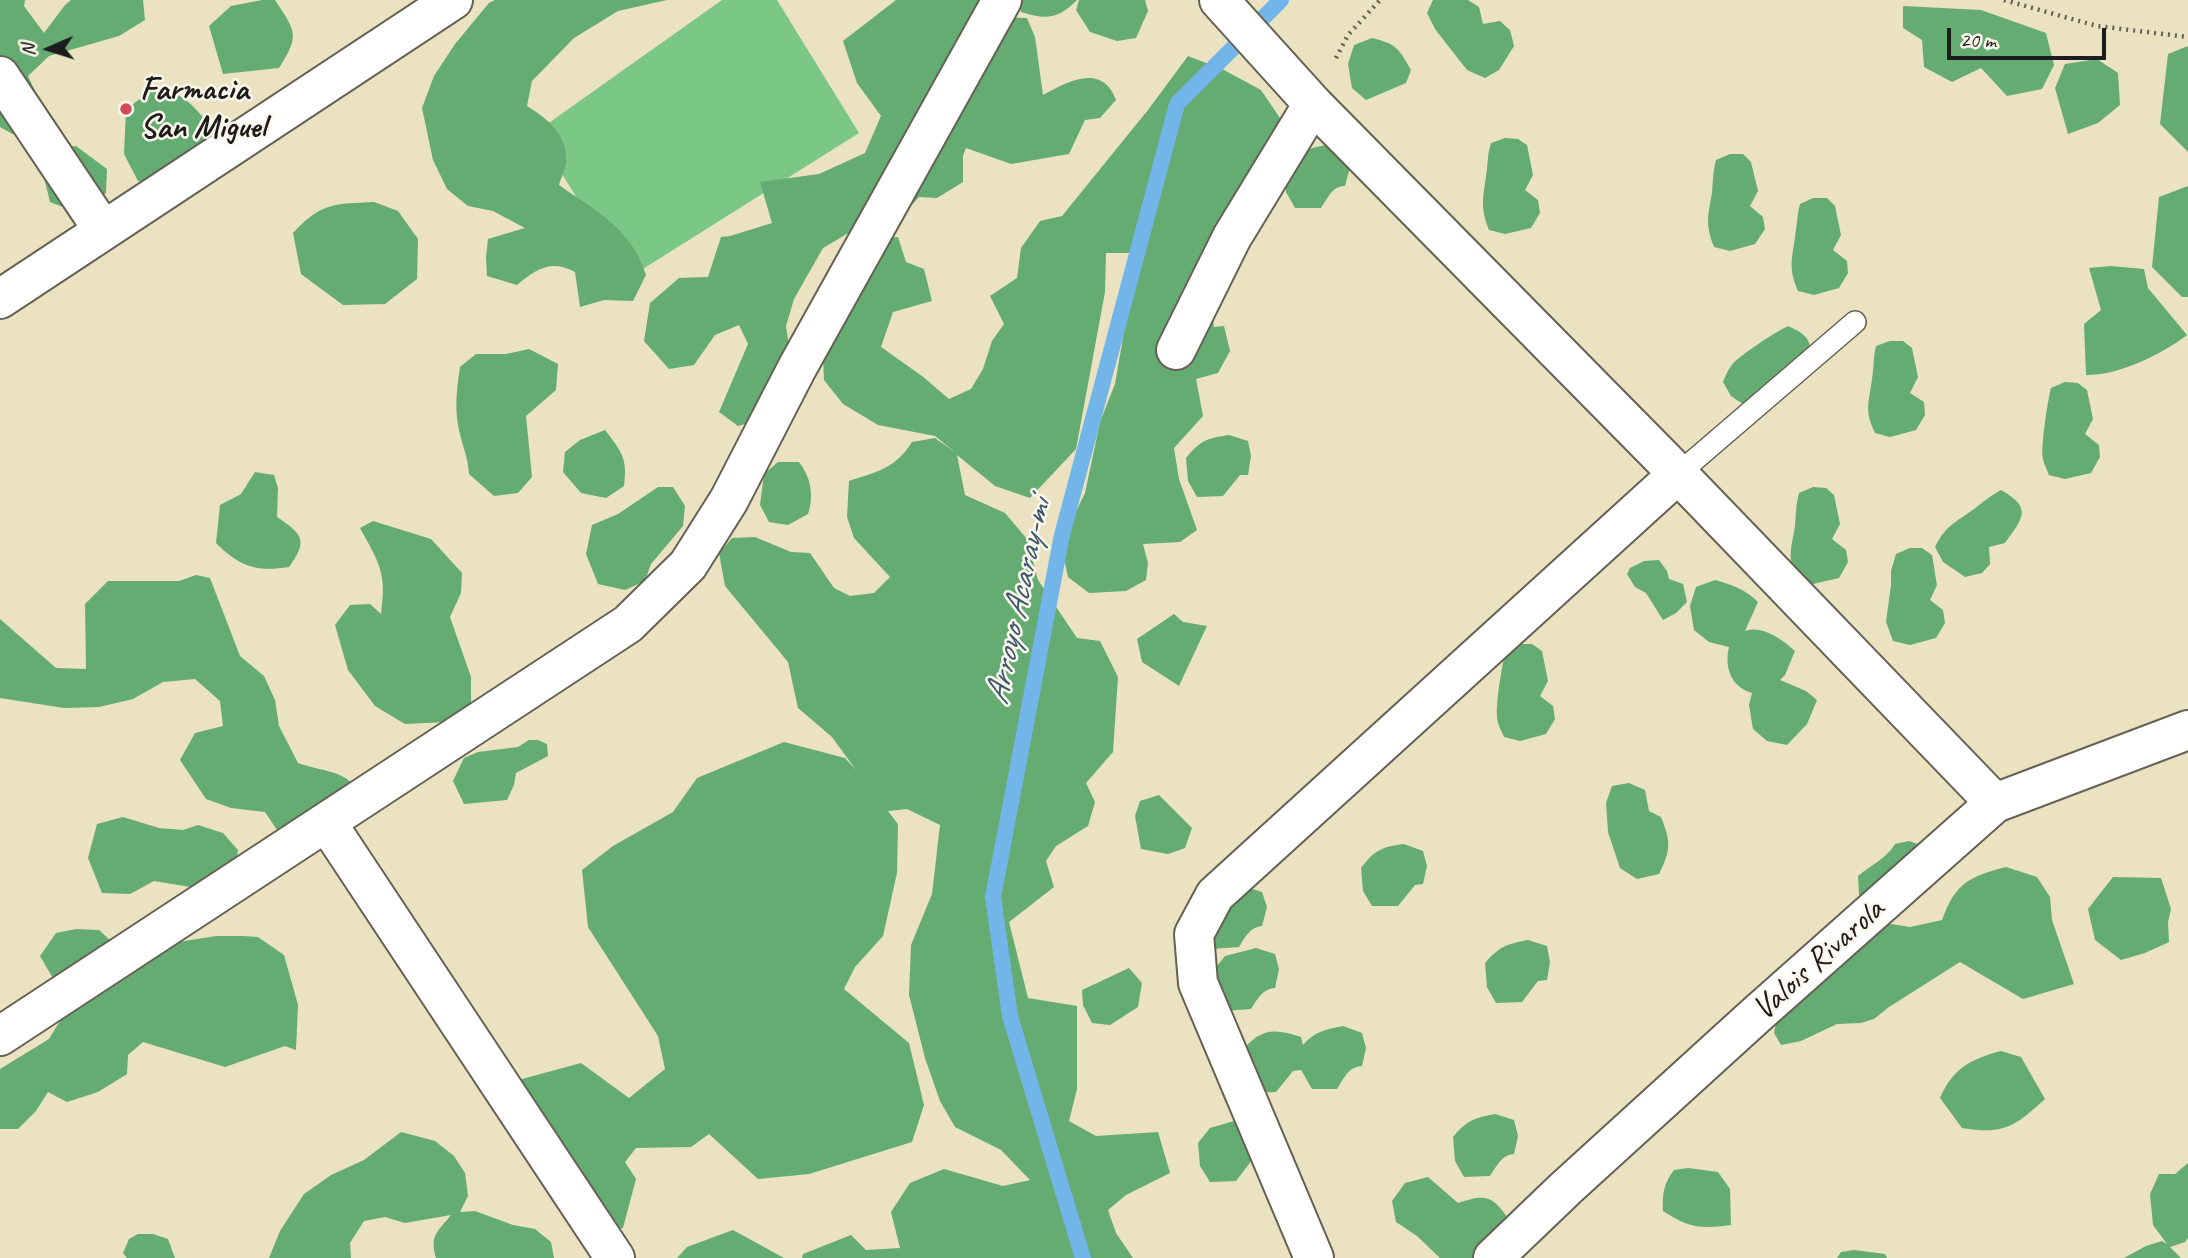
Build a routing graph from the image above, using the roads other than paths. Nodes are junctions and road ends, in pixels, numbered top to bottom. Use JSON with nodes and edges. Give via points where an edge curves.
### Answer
{"nodes":[{"id":1,"x":453,"y":0,"type":"edge"},
{"id":2,"x":1002,"y":0,"type":"edge"},
{"id":3,"x":1219,"y":0,"type":"edge"},
{"id":4,"x":0,"y":76,"type":"edge"},
{"id":5,"x":1312,"y":104,"type":"junction"},
{"id":6,"x":103,"y":230,"type":"junction"},
{"id":7,"x":0,"y":299,"type":"edge"},
{"id":8,"x":1855,"y":322,"type":"dead end"},
{"id":9,"x":1176,"y":350,"type":"dead end"},
{"id":10,"x":1678,"y":474,"type":"junction"},
{"id":11,"x":2188,"y":730,"type":"edge"},
{"id":12,"x":1995,"y":803,"type":"junction"},
{"id":13,"x":327,"y":823,"type":"junction"},
{"id":14,"x":0,"y":1036,"type":"edge"},
{"id":15,"x":615,"y":1258,"type":"edge"},
{"id":16,"x":1314,"y":1258,"type":"edge"},
{"id":17,"x":1493,"y":1258,"type":"edge"}],
"edges":[{"from":1,"to":6,"type":"street"},
{"from":2,"to":13,"type":"street","via":[[797,368],[729,500],[688,565],[628,624]]},
{"from":3,"to":5,"type":"street"},
{"from":4,"to":6,"type":"street"},
{"from":5,"to":9,"type":"street","via":[[1233,237]]},
{"from":5,"to":10,"type":"street"},
{"from":6,"to":7,"type":"street"},
{"from":8,"to":10,"type":"lane"},
{"from":10,"to":12,"type":"street"},
{"from":10,"to":16,"type":"street","via":[[1215,895],[1194,933],[1198,983]]},
{"from":11,"to":12,"type":"street","name":"Valois Rivarola"},
{"from":12,"to":17,"type":"street","name":"Valois Rivarola"},
{"from":13,"to":14,"type":"street"},
{"from":13,"to":15,"type":"street"}]}
